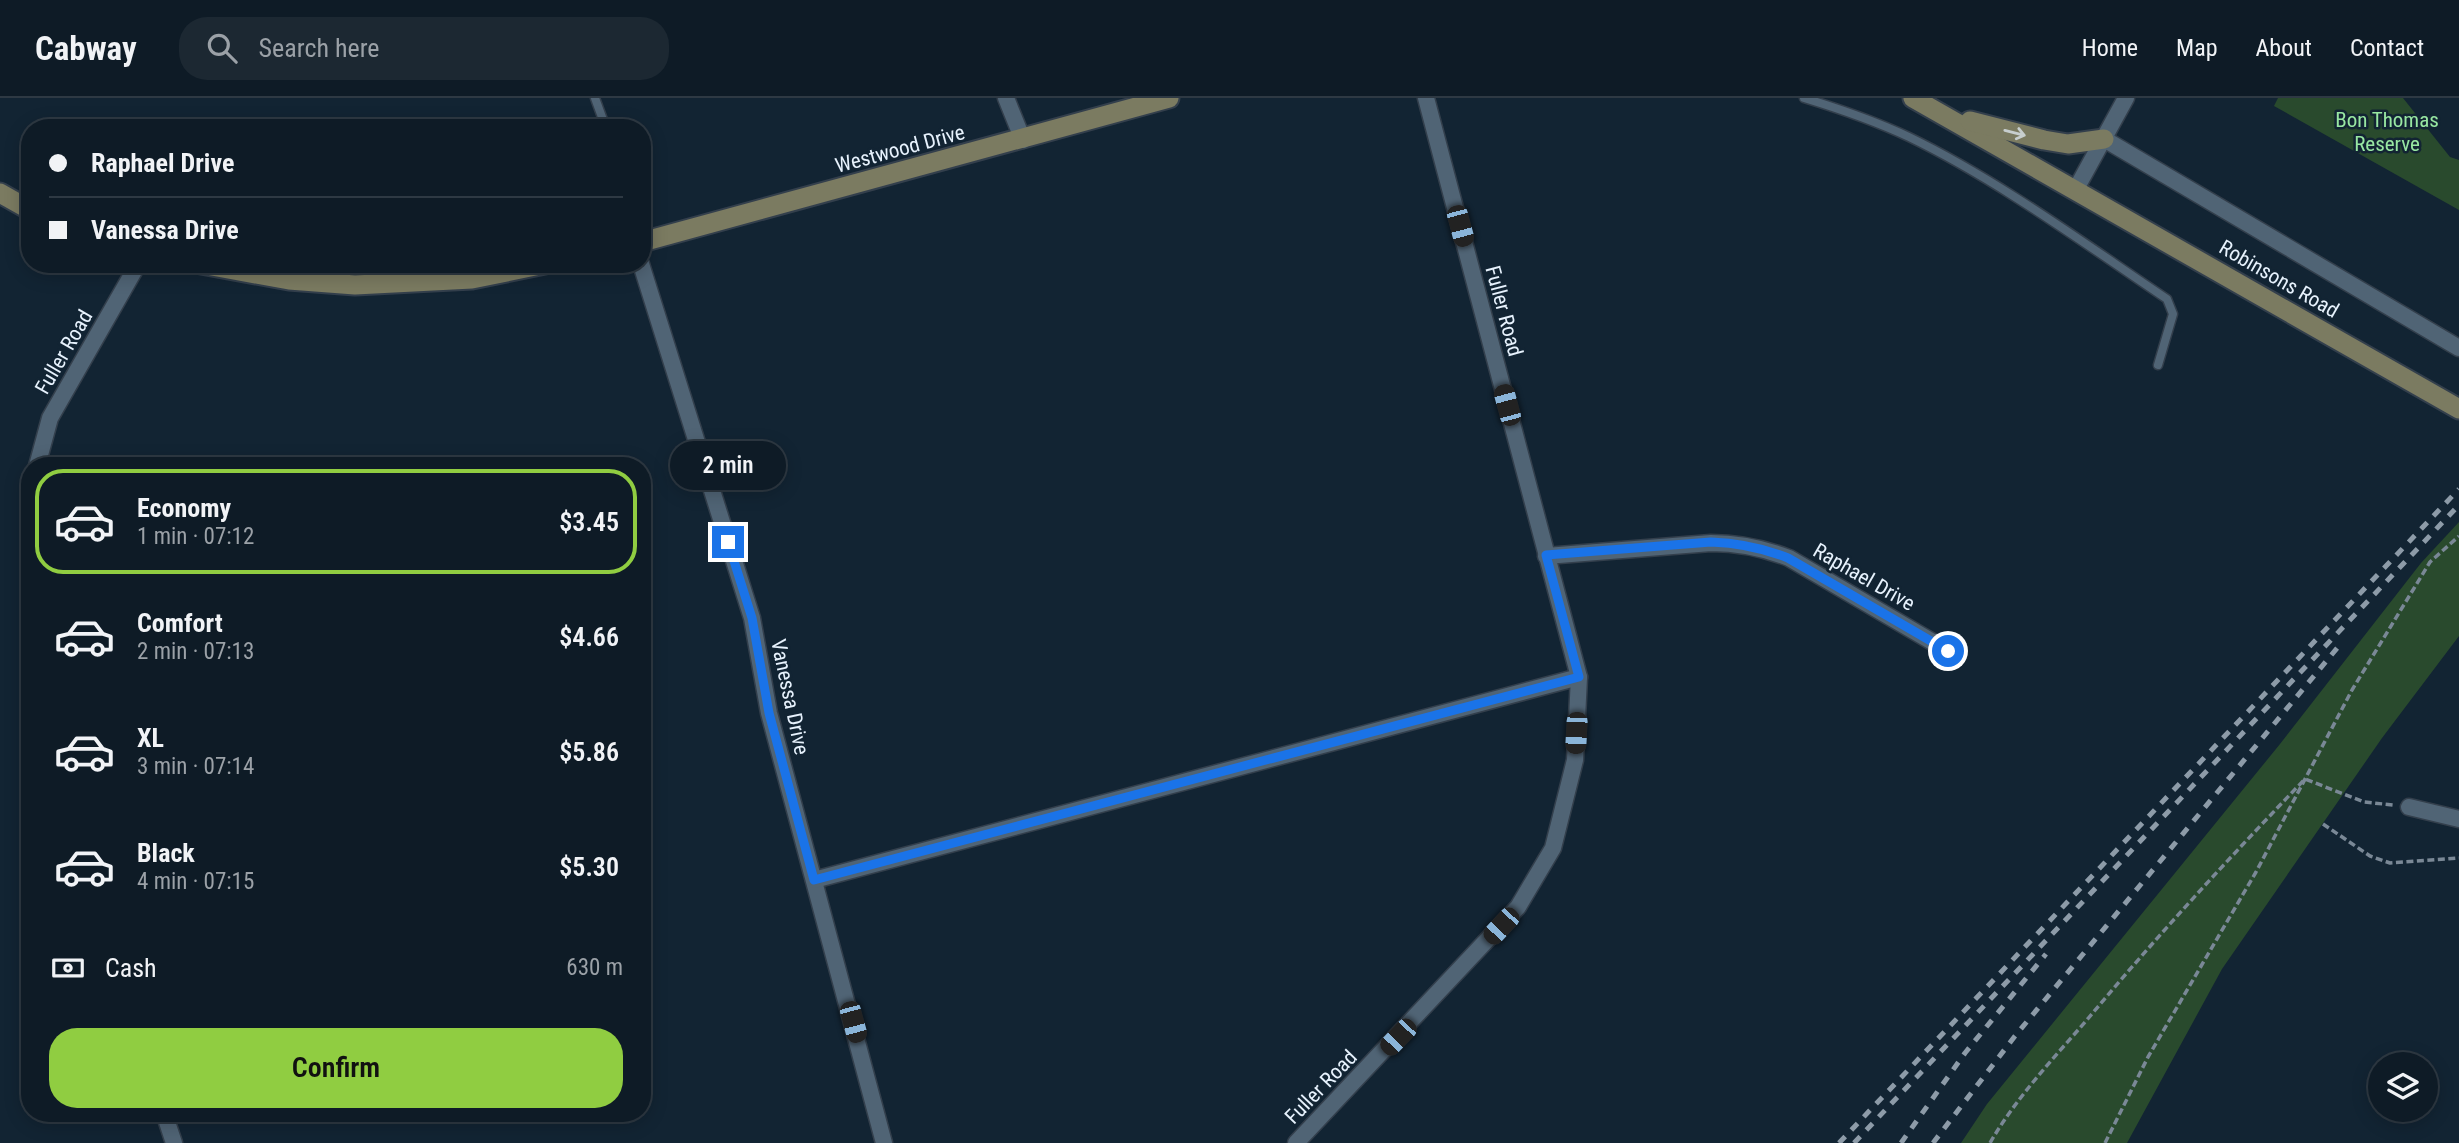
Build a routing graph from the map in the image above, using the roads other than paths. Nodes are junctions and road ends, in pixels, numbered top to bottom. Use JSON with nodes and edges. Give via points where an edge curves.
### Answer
{"nodes":[{"id":1,"x":595,"y":98,"type":"edge"},
{"id":2,"x":1006,"y":98,"type":"edge"},
{"id":3,"x":1169,"y":98,"type":"edge"},
{"id":4,"x":1426,"y":98,"type":"edge"},
{"id":5,"x":1804,"y":98,"type":"edge"},
{"id":6,"x":2126,"y":98,"type":"edge"},
{"id":7,"x":1919,"y":102,"type":"edge"},
{"id":8,"x":603,"y":119,"type":"edge"},
{"id":9,"x":2104,"y":139,"type":"junction"},
{"id":10,"x":1023,"y":140,"type":"junction"},
{"id":11,"x":2076,"y":189,"type":"junction"},
{"id":12,"x":0,"y":193,"type":"edge"},
{"id":13,"x":21,"y":205,"type":"edge"},
{"id":14,"x":651,"y":240,"type":"edge"},
{"id":15,"x":133,"y":273,"type":"edge"},
{"id":16,"x":250,"y":273,"type":"edge"},
{"id":17,"x":501,"y":273,"type":"edge"},
{"id":18,"x":644,"y":273,"type":"edge"},
{"id":19,"x":2459,"y":348,"type":"edge"},
{"id":20,"x":2158,"y":365,"type":"dead end"},
{"id":21,"x":2459,"y":409,"type":"edge"},
{"id":22,"x":39,"y":457,"type":"edge"},
{"id":23,"x":1546,"y":555,"type":"junction"},
{"id":24,"x":1948,"y":651,"type":"dead end"},
{"id":25,"x":1579,"y":677,"type":"junction"},
{"id":26,"x":2409,"y":807,"type":"road end"},
{"id":27,"x":2459,"y":819,"type":"edge"},
{"id":28,"x":814,"y":880,"type":"junction"},
{"id":29,"x":167,"y":1122,"type":"edge"},
{"id":30,"x":174,"y":1143,"type":"edge"},
{"id":31,"x":884,"y":1143,"type":"edge"},
{"id":32,"x":1296,"y":1143,"type":"edge"}],
"edges":[{"from":1,"to":8,"type":"lane"},
{"from":2,"to":10,"type":"street"},
{"from":3,"to":10,"type":"main road","name":"Westwood Drive"},
{"from":4,"to":23,"type":"street","name":"Fuller Road"},
{"from":5,"to":20,"type":"lane","via":[[1910,138],[2021,201],[2167,299],[2173,314]]},
{"from":6,"to":9,"type":"street"},
{"from":7,"to":9,"type":"main road","one_way":true,"via":[[1985,126],[2044,140],[2068,144]]},
{"from":7,"to":11,"type":"main road"},
{"from":9,"to":11,"type":"street"},
{"from":9,"to":19,"type":"street","name":"Robinsons Road"},
{"from":10,"to":14,"type":"main road","name":"Westwood Drive"},
{"from":11,"to":21,"type":"main road","name":"Robinsons Road"},
{"from":12,"to":13,"type":"main road"},
{"from":15,"to":22,"type":"street","name":"Fuller Road","via":[[50,418]]},
{"from":16,"to":17,"type":"main road","via":[[355,285],[472,279]]},
{"from":18,"to":28,"type":"street","name":"Vanessa Drive","via":[[752,618],[769,713]]},
{"from":23,"to":24,"type":"street","name":"Raphael Drive","via":[[1711,542],[1767,549]]},
{"from":23,"to":25,"type":"street","name":"Fuller Road"},
{"from":25,"to":28,"type":"street"},
{"from":25,"to":32,"type":"street","name":"Fuller Road","via":[[1575,761],[1553,848],[1518,907]]},
{"from":26,"to":27,"type":"street"},
{"from":28,"to":31,"type":"street","name":"Vanessa Drive"},
{"from":29,"to":30,"type":"street"}]}
